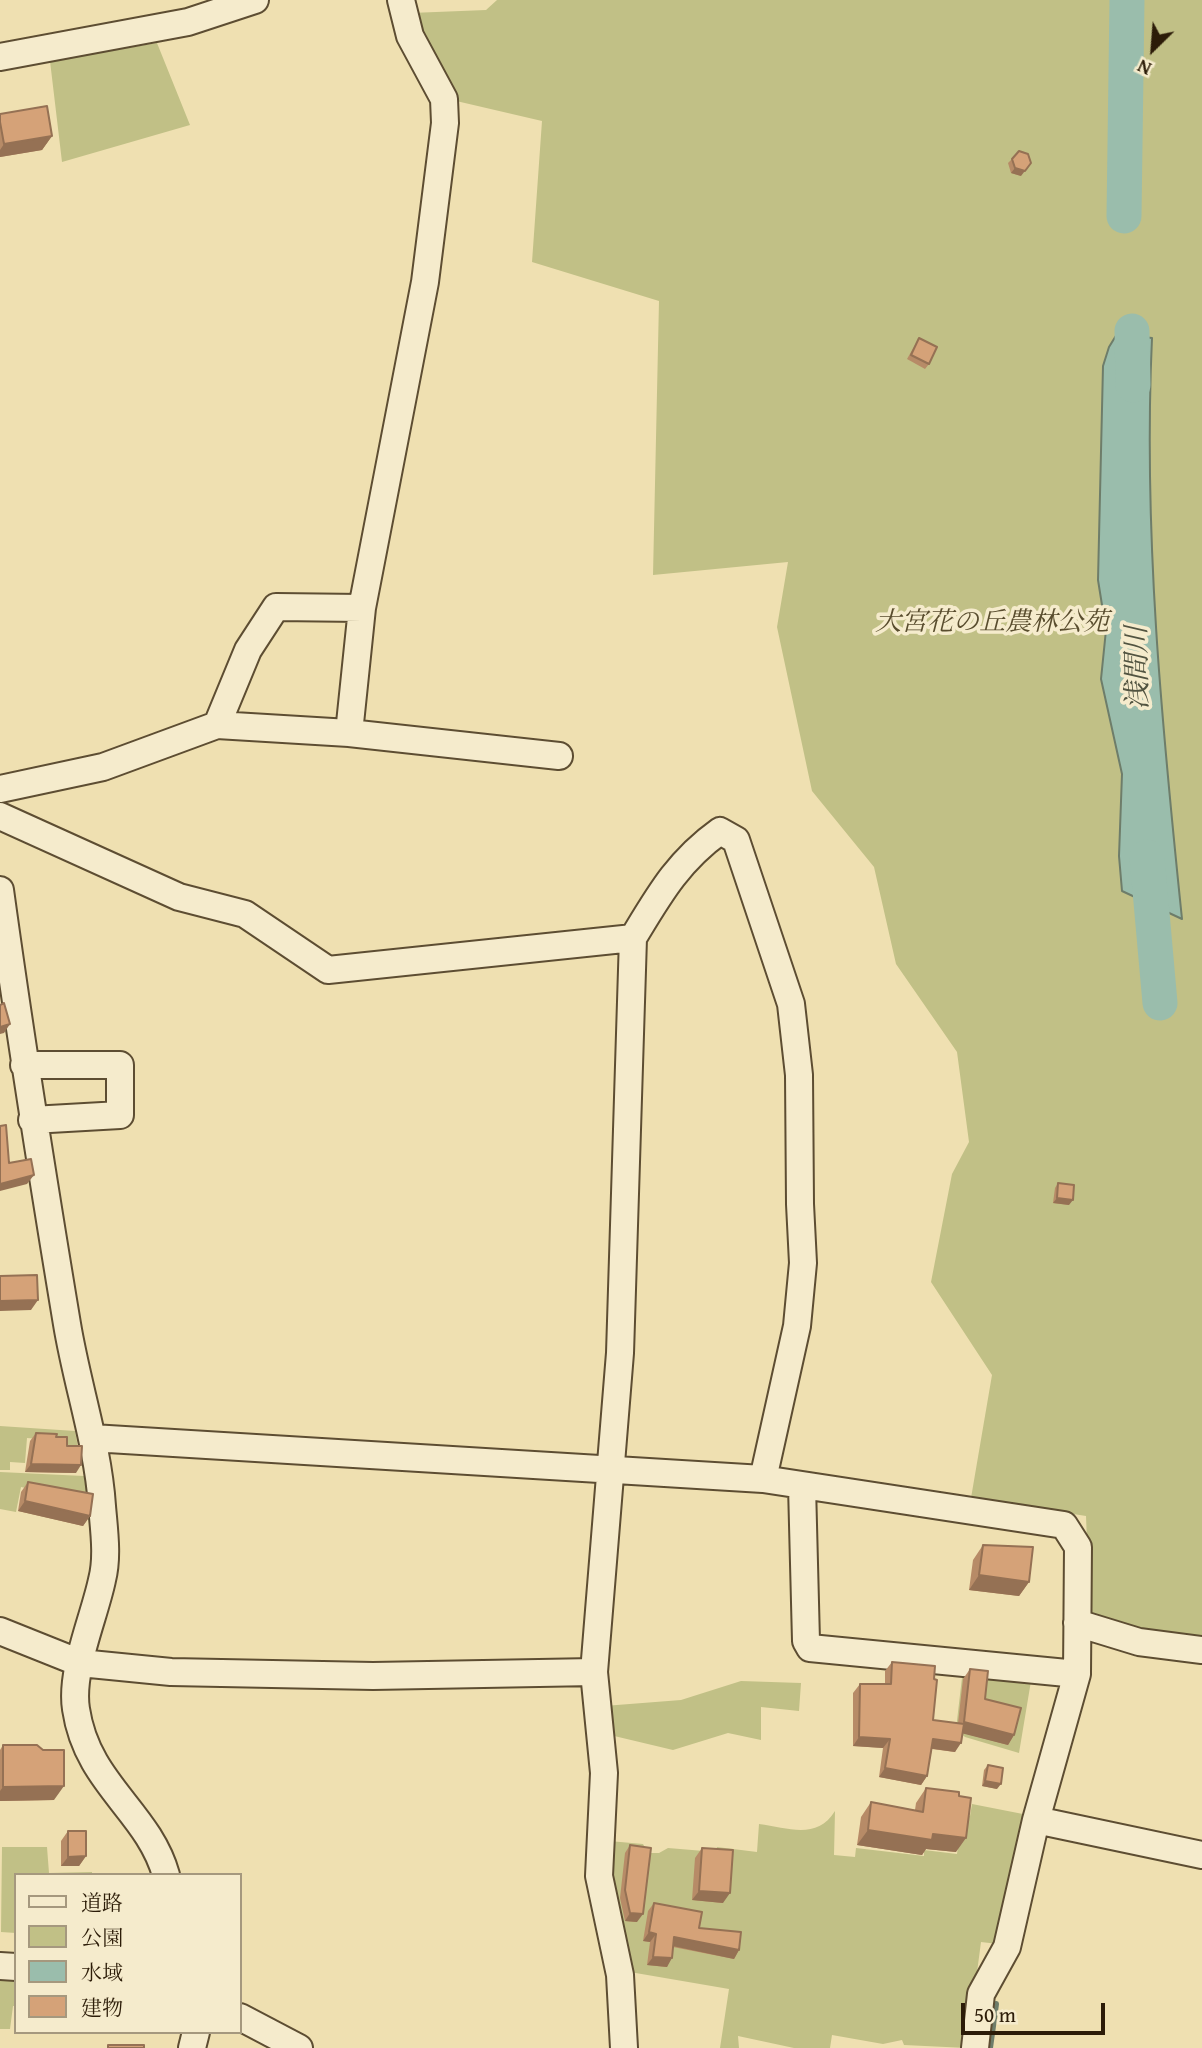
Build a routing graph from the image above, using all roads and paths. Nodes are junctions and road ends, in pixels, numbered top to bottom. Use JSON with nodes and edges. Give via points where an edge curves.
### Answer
{"nodes":[{"id":1,"x":255,"y":0,"type":"edge"},
{"id":2,"x":401,"y":0,"type":"edge"},
{"id":3,"x":0,"y":57,"type":"edge"},
{"id":4,"x":362,"y":608,"type":"junction"},
{"id":5,"x":217,"y":725,"type":"junction"},
{"id":6,"x":349,"y":733,"type":"junction"},
{"id":7,"x":559,"y":755,"type":"dead end"},
{"id":8,"x":0,"y":789,"type":"edge"},
{"id":9,"x":0,"y":816,"type":"edge"},
{"id":10,"x":0,"y":890,"type":"edge"},
{"id":11,"x":633,"y":938,"type":"junction"},
{"id":12,"x":24,"y":1065,"type":"junction"},
{"id":13,"x":32,"y":1120,"type":"junction"},
{"id":14,"x":92,"y":1438,"type":"junction"},
{"id":15,"x":611,"y":1470,"type":"junction"},
{"id":16,"x":763,"y":1479,"type":"junction"},
{"id":17,"x":802,"y":1486,"type":"junction"},
{"id":18,"x":1077,"y":1623,"type":"junction"},
{"id":19,"x":0,"y":1631,"type":"edge"},
{"id":20,"x":1202,"y":1650,"type":"edge"},
{"id":21,"x":80,"y":1662,"type":"junction"},
{"id":22,"x":594,"y":1672,"type":"junction"},
{"id":23,"x":1077,"y":1674,"type":"junction"},
{"id":24,"x":1036,"y":1820,"type":"junction"},
{"id":25,"x":1202,"y":1855,"type":"edge"},
{"id":26,"x":165,"y":1873,"type":"edge"},
{"id":27,"x":242,"y":2018,"type":"edge"},
{"id":28,"x":299,"y":2048,"type":"edge"},
{"id":29,"x":624,"y":2048,"type":"edge"},
{"id":30,"x":975,"y":2048,"type":"edge"}],
"edges":[{"from":1,"to":3,"type":"street","via":[[188,22]]},
{"from":2,"to":4,"type":"street","via":[[410,36],[444,99],[445,123],[425,282]]},
{"from":4,"to":5,"type":"street","via":[[276,607],[248,650]]},
{"from":4,"to":6,"type":"street"},
{"from":5,"to":6,"type":"street"},
{"from":5,"to":8,"type":"street","via":[[103,767]]},
{"from":6,"to":7,"type":"street"},
{"from":9,"to":11,"type":"street","via":[[180,897],[245,914],[328,970]]},
{"from":10,"to":12,"type":"street"},
{"from":11,"to":15,"type":"street","via":[[620,1353]]},
{"from":11,"to":16,"type":"street","via":[[669,877],[702,844],[720,831],[736,840],[791,1004],[799,1075],[803,1263],[797,1326]]},
{"from":12,"to":13,"type":"street"},
{"from":12,"to":13,"type":"street","via":[[120,1065],[120,1115]]},
{"from":13,"to":14,"type":"street"},
{"from":14,"to":15,"type":"street"},
{"from":14,"to":21,"type":"street","via":[[102,1503],[103,1577]]},
{"from":15,"to":16,"type":"street"},
{"from":15,"to":22,"type":"street"},
{"from":16,"to":17,"type":"street"},
{"from":17,"to":18,"type":"street","via":[[1064,1525],[1078,1547]]},
{"from":17,"to":23,"type":"street","via":[[806,1641],[810,1648]]},
{"from":18,"to":20,"type":"street","via":[[1139,1642]]},
{"from":18,"to":23,"type":"street"},
{"from":19,"to":21,"type":"street"},
{"from":21,"to":22,"type":"street","via":[[237,1675]]},
{"from":21,"to":26,"type":"street","via":[[75,1706],[89,1756],[143,1829]]},
{"from":22,"to":29,"type":"street","via":[[604,1773],[599,1876],[620,1975]]},
{"from":23,"to":24,"type":"street"},
{"from":24,"to":25,"type":"street"},
{"from":24,"to":30,"type":"street","via":[[1007,1947],[981,1994]]},
{"from":27,"to":28,"type":"street"}]}
